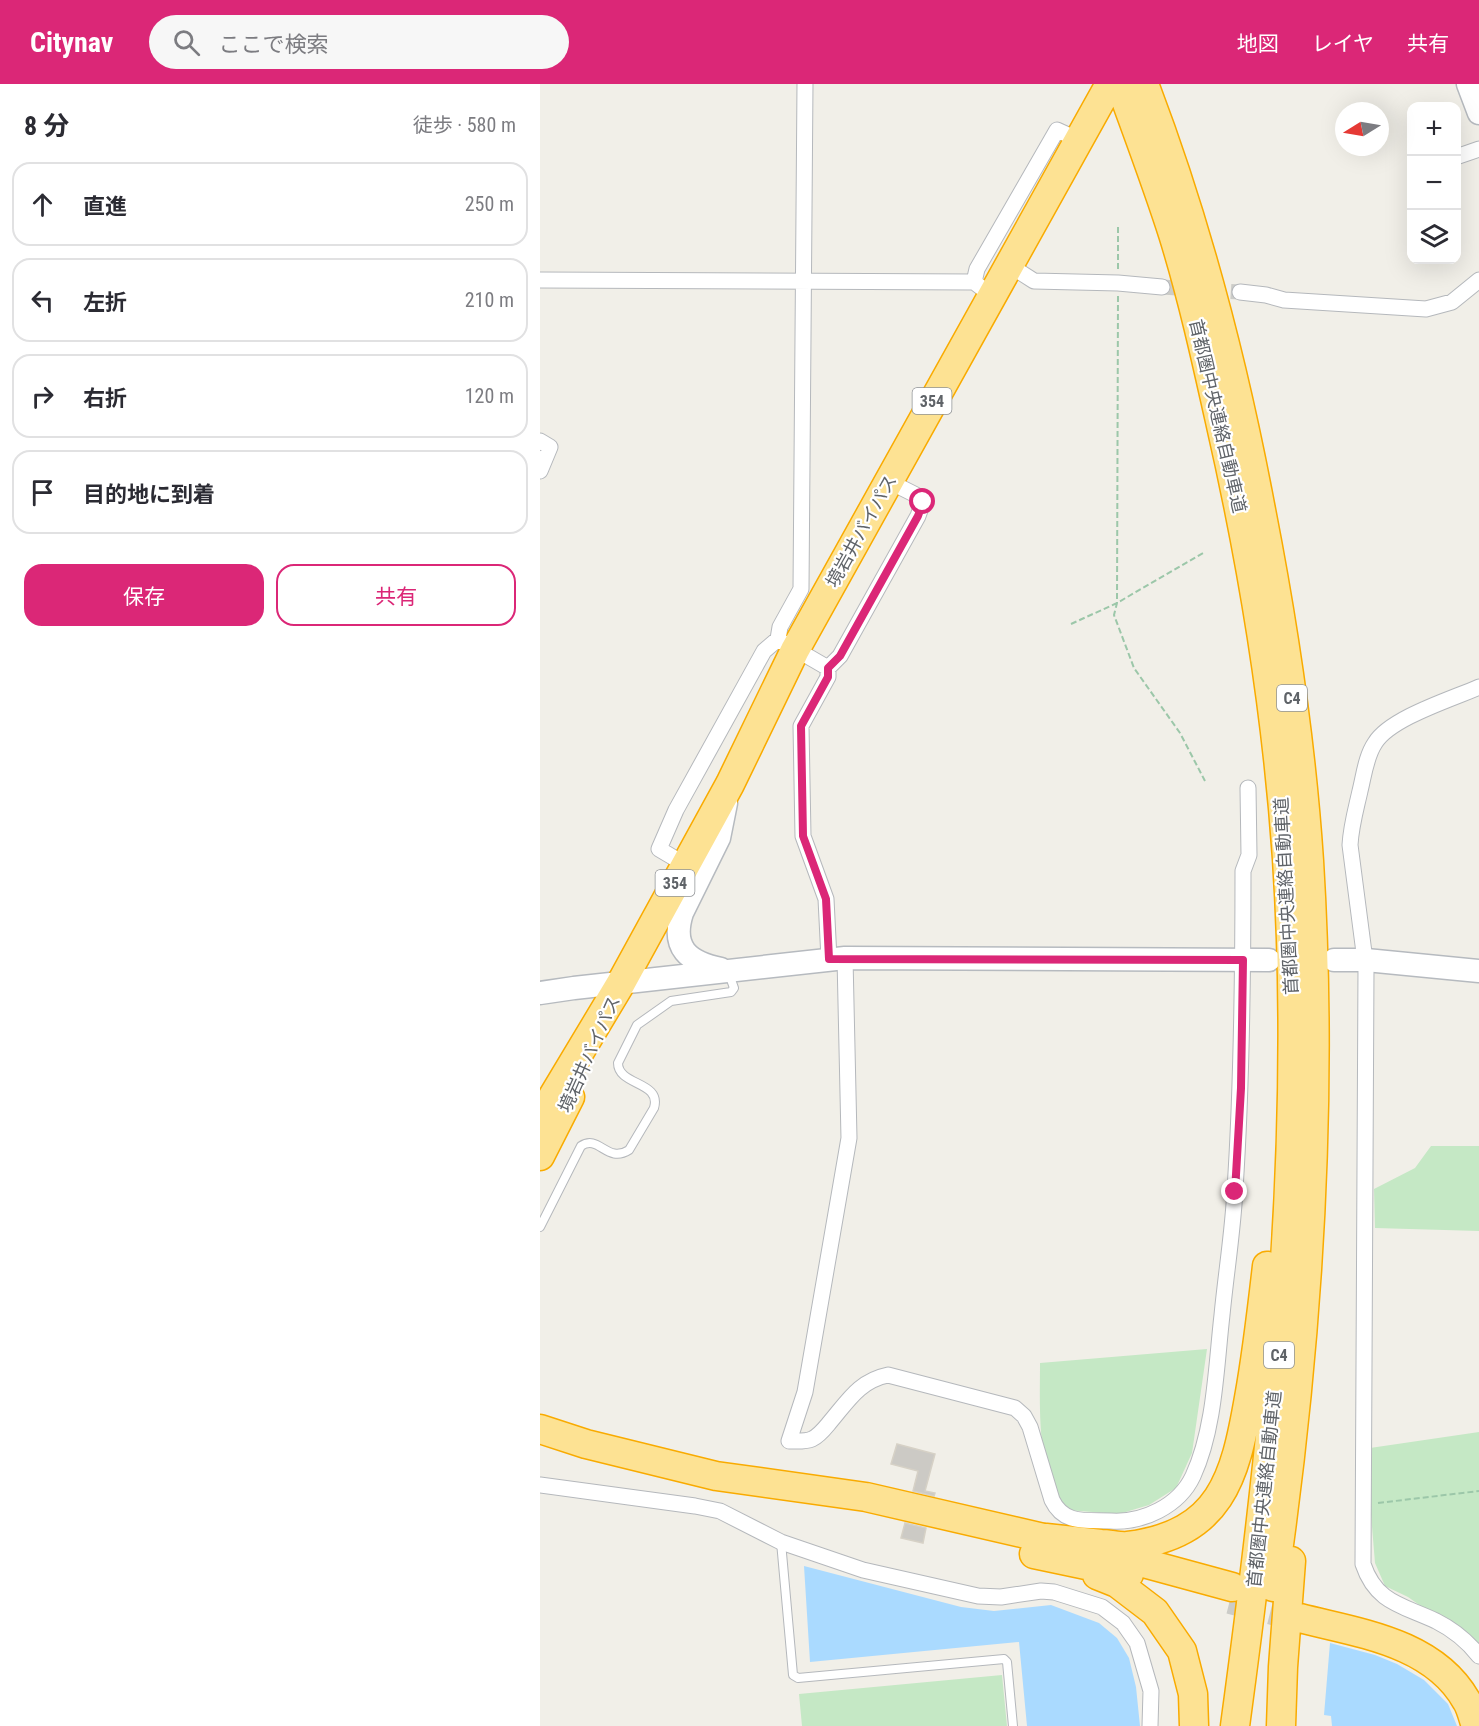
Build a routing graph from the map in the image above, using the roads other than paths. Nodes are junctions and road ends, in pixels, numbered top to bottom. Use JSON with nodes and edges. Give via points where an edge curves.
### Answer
{"nodes":[{"id":1,"x":805,"y":84,"type":"edge"},
{"id":2,"x":1110,"y":84,"type":"edge"},
{"id":3,"x":1120,"y":84,"type":"edge"},
{"id":4,"x":1468,"y":84,"type":"edge"},
{"id":5,"x":1147,"y":90,"type":"edge"},
{"id":6,"x":1479,"y":113,"type":"edge"},
{"id":7,"x":1078,"y":140,"type":"junction"},
{"id":8,"x":1479,"y":149,"type":"edge"},
{"id":9,"x":1461,"y":156,"type":"edge"},
{"id":10,"x":1009,"y":265,"type":"junction"},
{"id":11,"x":540,"y":280,"type":"edge"},
{"id":12,"x":1479,"y":280,"type":"edge"},
{"id":13,"x":804,"y":281,"type":"junction"},
{"id":14,"x":1162,"y":287,"type":"tunnel mouth"},
{"id":15,"x":982,"y":288,"type":"junction"},
{"id":16,"x":1240,"y":292,"type":"tunnel mouth"},
{"id":17,"x":540,"y":441,"type":"edge"},
{"id":18,"x":540,"y":471,"type":"edge"},
{"id":19,"x":888,"y":481,"type":"junction"},
{"id":20,"x":787,"y":645,"type":"junction"},
{"id":21,"x":828,"y":668,"type":"junction"},
{"id":22,"x":1479,"y":687,"type":"edge"},
{"id":23,"x":730,"y":784,"type":"junction"},
{"id":24,"x":1248,"y":788,"type":"dead end"},
{"id":25,"x":686,"y":865,"type":"junction"},
{"id":26,"x":837,"y":958,"type":"junction"},
{"id":27,"x":1243,"y":960,"type":"junction"},
{"id":28,"x":1269,"y":960,"type":"dead end"},
{"id":29,"x":1334,"y":960,"type":"dead end"},
{"id":30,"x":1366,"y":960,"type":"junction"},
{"id":31,"x":727,"y":970,"type":"junction"},
{"id":32,"x":1479,"y":971,"type":"edge"},
{"id":33,"x":1292,"y":981,"type":"junction"},
{"id":34,"x":621,"y":983,"type":"junction"},
{"id":35,"x":540,"y":993,"type":"edge"},
{"id":36,"x":540,"y":1118,"type":"edge"},
{"id":37,"x":540,"y":1156,"type":"edge"},
{"id":38,"x":540,"y":1227,"type":"edge"},
{"id":39,"x":1304,"y":1317,"type":"junction"},
{"id":40,"x":540,"y":1429,"type":"edge"},
{"id":41,"x":540,"y":1443,"type":"edge"},
{"id":42,"x":540,"y":1485,"type":"edge"},
{"id":43,"x":781,"y":1542,"type":"junction"},
{"id":44,"x":1050,"y":1548,"type":"junction"},
{"id":45,"x":1231,"y":1594,"type":"tunnel mouth"},
{"id":46,"x":1479,"y":1656,"type":"edge"},
{"id":47,"x":1479,"y":1692,"type":"edge"},
{"id":48,"x":1013,"y":1726,"type":"edge"},
{"id":49,"x":1150,"y":1726,"type":"edge"},
{"id":50,"x":1194,"y":1726,"type":"edge"},
{"id":51,"x":1235,"y":1726,"type":"edge"},
{"id":52,"x":1253,"y":1726,"type":"edge"},
{"id":53,"x":1281,"y":1726,"type":"edge"},
{"id":54,"x":1476,"y":1726,"type":"edge"}],
"edges":[{"from":1,"to":13,"type":"street"},
{"from":2,"to":7,"type":"highway","name":"境岩井バイパス","number":"354"},
{"from":3,"to":33,"type":"highway","name":"首都圏中央連絡自動車道","number":"C4","via":[[1174,237],[1203,346],[1258,605],[1287,859]]},
{"from":4,"to":6,"type":"street"},
{"from":5,"to":39,"type":"highway","name":"首都圏中央連絡自動車道","number":"C4","via":[[1194,234],[1230,364],[1279,600],[1298,735],[1314,978],[1311,1218]]},
{"from":7,"to":10,"type":"highway","name":"境岩井バイパス","number":"354"},
{"from":7,"to":15,"type":"street","via":[[1057,130],[977,269]]},
{"from":8,"to":9,"type":"street"},
{"from":10,"to":14,"type":"street","via":[[1034,281]]},
{"from":10,"to":15,"type":"highway","name":"境岩井バイパス","number":"354"},
{"from":11,"to":13,"type":"street"},
{"from":12,"to":16,"type":"street","via":[[1452,302],[1426,309],[1284,300]]},
{"from":13,"to":15,"type":"street"},
{"from":13,"to":20,"type":"street","via":[[801,589],[780,627]]},
{"from":15,"to":19,"type":"highway","name":"境岩井バイパス","number":"354"},
{"from":17,"to":18,"type":"street","via":[[550,447]]},
{"from":19,"to":20,"type":"highway","name":"境岩井バイパス","number":"354"},
{"from":19,"to":21,"type":"street","via":[[923,502],[840,656]]},
{"from":20,"to":21,"type":"street"},
{"from":20,"to":23,"type":"highway","name":"境岩井バイパス","number":"354"},
{"from":20,"to":25,"type":"street","via":[[764,651],[676,810],[659,849]]},
{"from":21,"to":26,"type":"street","via":[[828,677],[801,726],[803,836],[826,899]]},
{"from":22,"to":30,"type":"street","via":[[1400,721],[1385,731],[1371,750],[1350,845]]},
{"from":23,"to":25,"type":"highway","name":"境岩井バイパス","number":"354"},
{"from":23,"to":31,"type":"street","via":[[719,838],[682,913],[678,935],[687,955],[707,966]]},
{"from":24,"to":27,"type":"street"},
{"from":25,"to":34,"type":"highway","name":"境岩井バイパス","number":"354"},
{"from":26,"to":27,"type":"street"},
{"from":26,"to":27,"type":"street","via":[[849,1138],[805,1392],[789,1440],[812,1439],[858,1388],[875,1377],[888,1375],[1015,1408],[1030,1427],[1058,1511],[1065,1517],[1125,1522],[1157,1512],[1182,1493],[1193,1477],[1212,1411],[1235,1192]]},
{"from":26,"to":31,"type":"street"},
{"from":27,"to":28,"type":"street"},
{"from":29,"to":30,"type":"street"},
{"from":30,"to":32,"type":"street"},
{"from":30,"to":46,"type":"street","via":[[1363,1564],[1372,1585],[1389,1601],[1438,1622],[1461,1637]]},
{"from":31,"to":34,"type":"street"},
{"from":31,"to":38,"type":"lane","via":[[734,988],[731,992],[671,1001],[637,1025],[618,1068],[620,1074],[653,1095],[654,1108],[624,1153],[611,1154],[587,1142],[581,1146]]},
{"from":33,"to":44,"type":"highway","via":[[1258,1351],[1240,1449],[1227,1485],[1208,1510],[1187,1528],[1162,1539],[1126,1546]]},
{"from":33,"to":51,"type":"highway","name":"首都圏中央連絡自動車道","number":"C4","via":[[1288,1216],[1281,1331],[1259,1552]]},
{"from":34,"to":35,"type":"street"},
{"from":34,"to":36,"type":"highway","name":"境岩井バイパス","number":"354"},
{"from":34,"to":37,"type":"highway","name":"境岩井バイパス","number":"354"},
{"from":39,"to":52,"type":"highway","name":"首都圏中央連絡自動車道","number":"C4","via":[[1282,1526]]},
{"from":39,"to":53,"type":"highway"},
{"from":40,"to":44,"type":"highway","via":[[716,1476],[866,1497]]},
{"from":41,"to":44,"type":"highway","via":[[712,1488],[783,1497]]},
{"from":42,"to":43,"type":"street","via":[[720,1511]]},
{"from":43,"to":48,"type":"lane","via":[[794,1675],[798,1678],[1004,1659]]},
{"from":43,"to":49,"type":"street","via":[[863,1570],[978,1596],[1054,1592],[1102,1607],[1122,1623],[1137,1643],[1151,1691]]},
{"from":44,"to":45,"type":"highway","via":[[1113,1570]]},
{"from":44,"to":50,"type":"highway","via":[[1118,1583],[1155,1612],[1182,1651],[1193,1694]]},
{"from":47,"to":54,"type":"highway","via":[[1459,1665],[1426,1641],[1395,1627],[1300,1611],[1419,1655],[1446,1675],[1467,1700]]}]}
